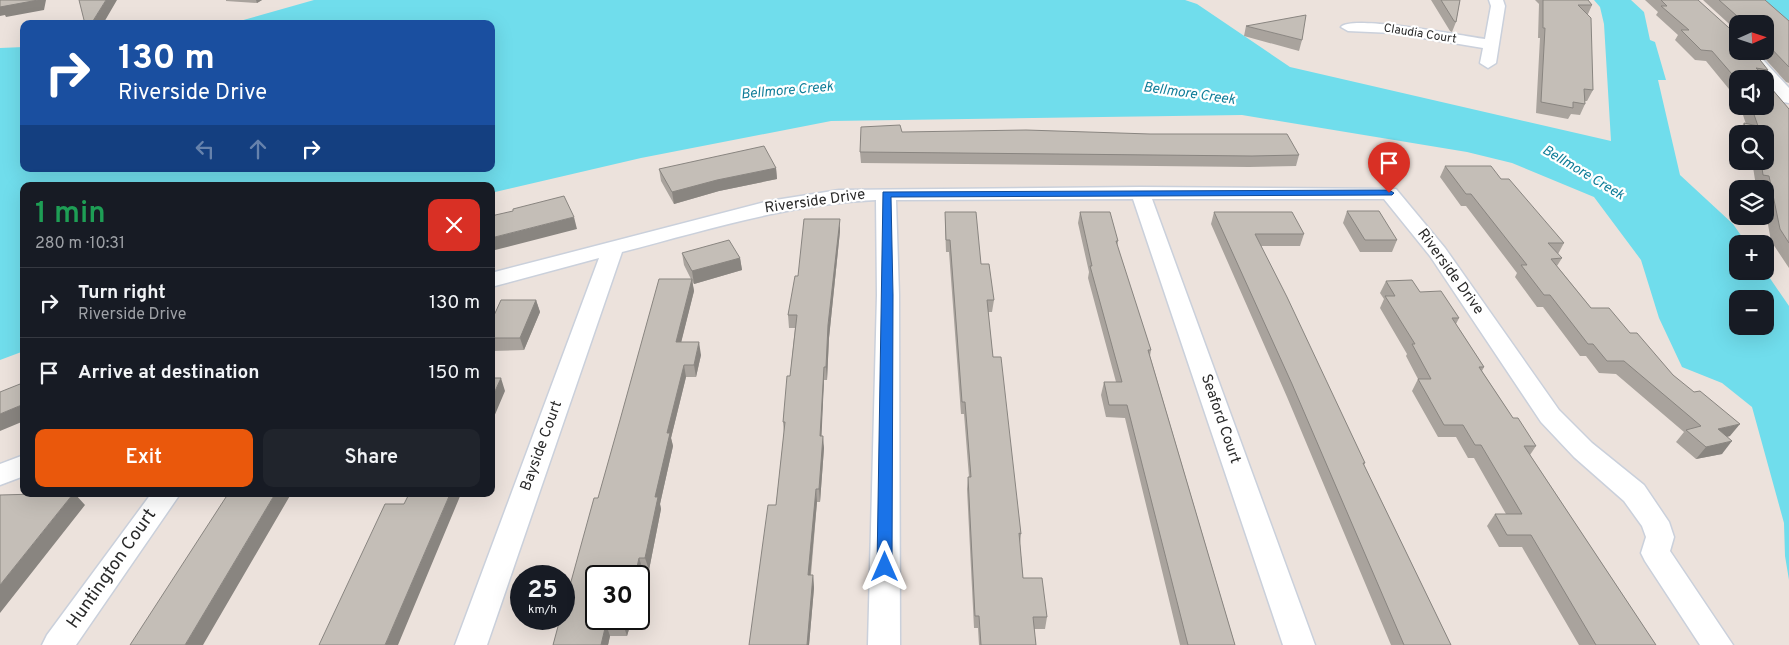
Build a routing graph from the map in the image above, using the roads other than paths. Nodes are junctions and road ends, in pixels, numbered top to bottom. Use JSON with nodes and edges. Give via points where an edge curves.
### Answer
{"nodes":[{"id":1,"x":1496,"y":0,"type":"edge"},
{"id":2,"x":1348,"y":27,"type":"dead end"},
{"id":3,"x":1491,"y":45,"type":"junction"},
{"id":4,"x":1754,"y":60,"type":"edge"},
{"id":5,"x":1488,"y":63,"type":"dead end"},
{"id":6,"x":1789,"y":98,"type":"edge"},
{"id":7,"x":1140,"y":193,"type":"junction"},
{"id":8,"x":886,"y":194,"type":"junction"},
{"id":9,"x":613,"y":248,"type":"junction"},
{"id":10,"x":495,"y":279,"type":"edge"},
{"id":11,"x":20,"y":467,"type":"edge"},
{"id":12,"x":0,"y":475,"type":"edge"},
{"id":13,"x":164,"y":497,"type":"edge"},
{"id":14,"x":58,"y":645,"type":"edge"},
{"id":15,"x":471,"y":645,"type":"edge"},
{"id":16,"x":884,"y":645,"type":"edge"},
{"id":17,"x":1299,"y":645,"type":"edge"},
{"id":18,"x":1717,"y":645,"type":"edge"}],
"edges":[{"from":1,"to":3,"type":"street","via":[[1498,6]]},
{"from":2,"to":3,"type":"street","name":"Claudia Court","via":[[1393,28]]},
{"from":3,"to":5,"type":"street"},
{"from":4,"to":6,"type":"street"},
{"from":7,"to":8,"type":"street","name":"Riverside Drive"},
{"from":7,"to":17,"type":"street","name":"Seaford Court"},
{"from":7,"to":18,"type":"street","name":"Riverside Drive","via":[[1389,193],[1438,252],[1550,416],[1583,450],[1634,493],[1655,522],[1660,537],[1655,553]]},
{"from":8,"to":9,"type":"street","name":"Riverside Drive","via":[[839,196],[769,207]]},
{"from":8,"to":16,"type":"street"},
{"from":9,"to":10,"type":"street","name":"Riverside Drive"},
{"from":9,"to":15,"type":"street","name":"Bayside Court"},
{"from":11,"to":12,"type":"street"},
{"from":13,"to":14,"type":"street","name":"Huntington Court"}]}
